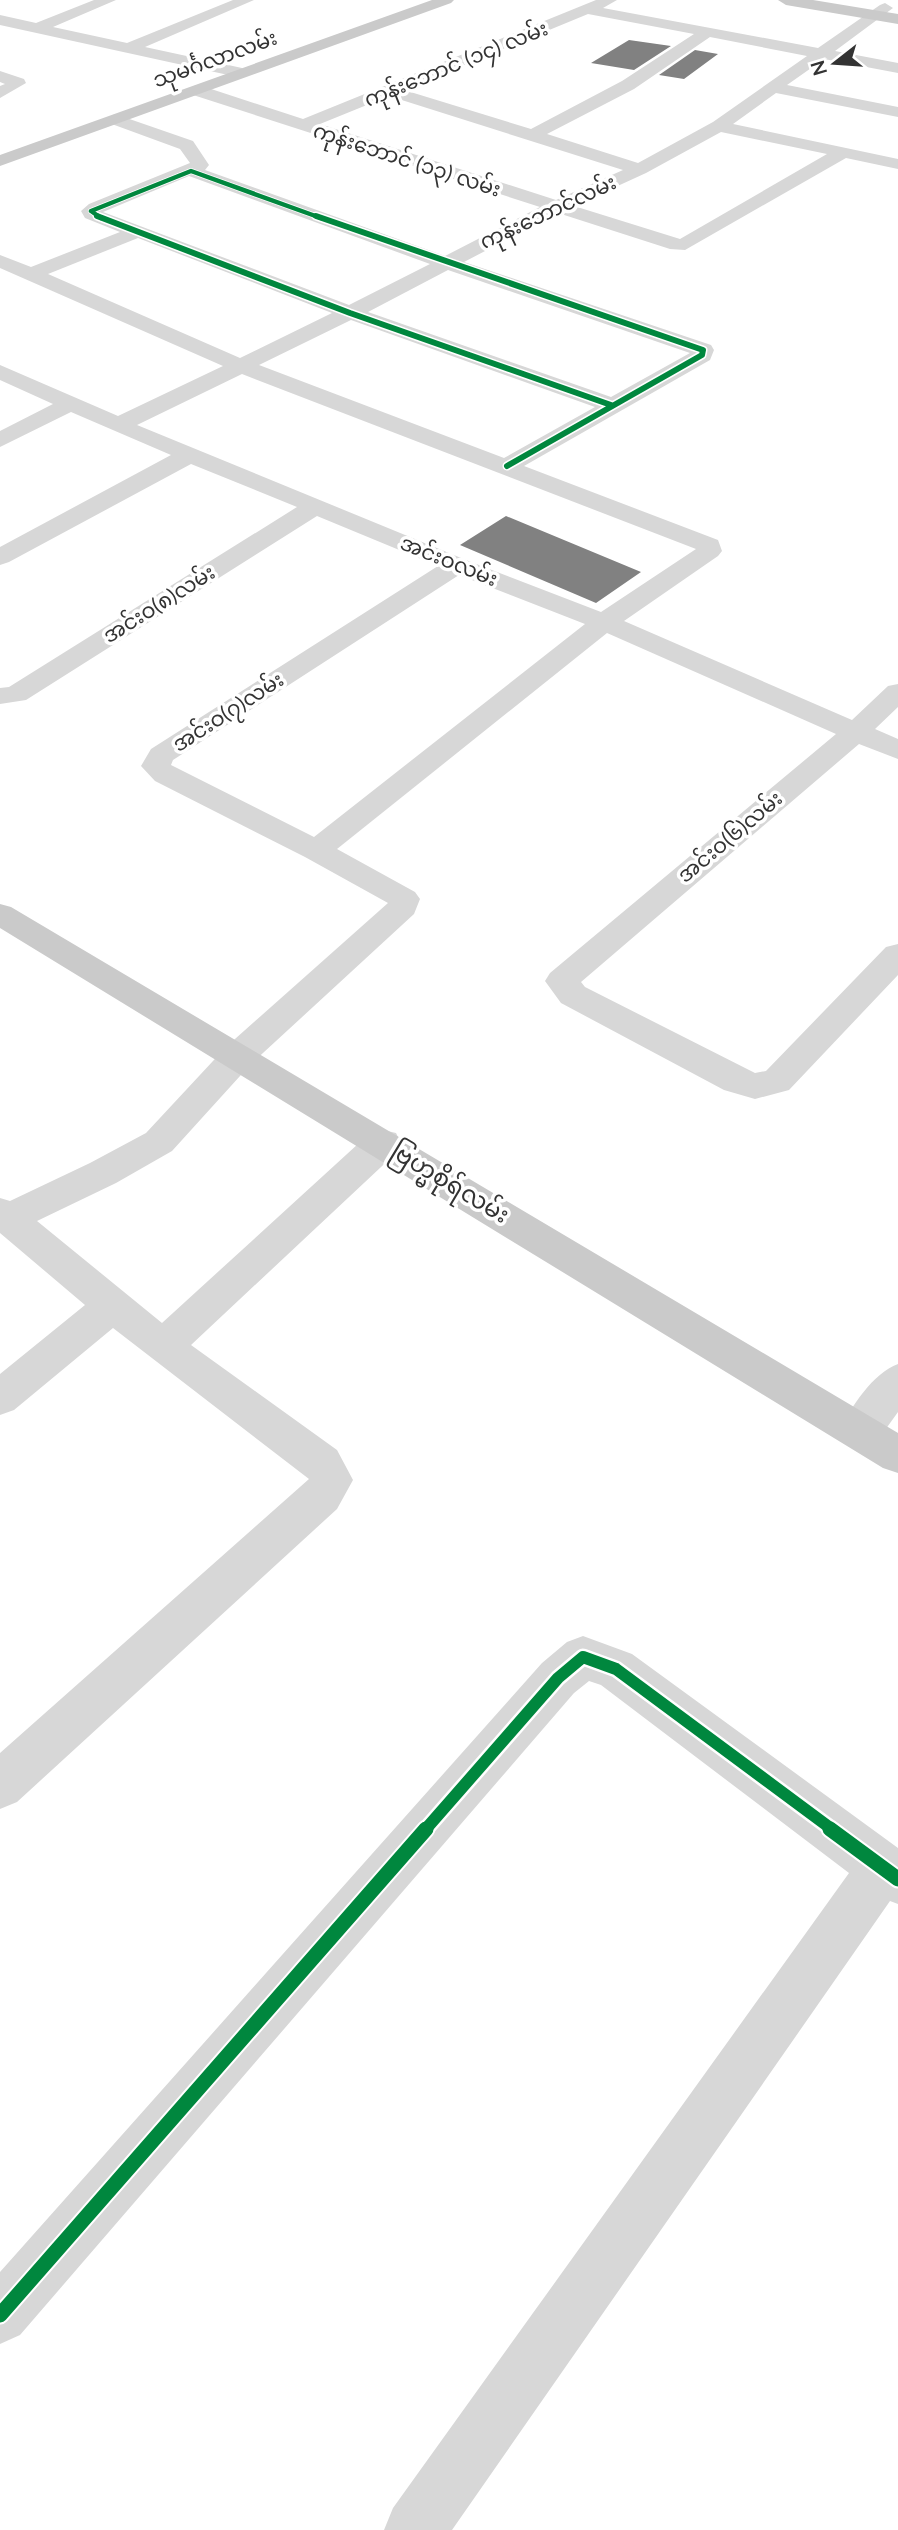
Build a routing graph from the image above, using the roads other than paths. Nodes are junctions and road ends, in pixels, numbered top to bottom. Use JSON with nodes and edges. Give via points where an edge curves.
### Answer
{"nodes":[{"id":1,"x":108,"y":0,"type":"edge"},
{"id":2,"x":246,"y":0,"type":"edge"},
{"id":3,"x":446,"y":0,"type":"edge"},
{"id":4,"x":609,"y":0,"type":"edge"},
{"id":5,"x":786,"y":0,"type":"edge"},
{"id":6,"x":838,"y":0,"type":"edge"},
{"id":7,"x":880,"y":9,"type":"edge"},
{"id":8,"x":589,"y":10,"type":"junction"},
{"id":9,"x":0,"y":20,"type":"edge"},
{"id":10,"x":37,"y":28,"type":"junction"},
{"id":11,"x":708,"y":32,"type":"junction"},
{"id":12,"x":129,"y":48,"type":"junction"},
{"id":13,"x":823,"y":54,"type":"junction"},
{"id":14,"x":898,"y":68,"type":"edge"},
{"id":15,"x":242,"y":73,"type":"junction"},
{"id":16,"x":0,"y":76,"type":"edge"},
{"id":17,"x":775,"y":88,"type":"junction"},
{"id":18,"x":196,"y":90,"type":"junction"},
{"id":19,"x":390,"y":91,"type":"junction"},
{"id":20,"x":0,"y":93,"type":"edge"},
{"id":21,"x":898,"y":112,"type":"edge"},
{"id":22,"x":115,"y":119,"type":"junction"},
{"id":23,"x":301,"y":126,"type":"junction"},
{"id":24,"x":719,"y":126,"type":"junction"},
{"id":25,"x":531,"y":136,"type":"junction"},
{"id":26,"x":844,"y":152,"type":"junction"},
{"id":27,"x":0,"y":161,"type":"edge"},
{"id":28,"x":898,"y":163,"type":"edge"},
{"id":29,"x":640,"y":169,"type":"junction"},
{"id":30,"x":191,"y":171,"type":"junction"},
{"id":31,"x":555,"y":207,"type":"junction"},
{"id":32,"x":139,"y":231,"type":"junction"},
{"id":33,"x":0,"y":261,"type":"edge"},
{"id":34,"x":444,"y":262,"type":"junction"},
{"id":35,"x":31,"y":274,"type":"junction"},
{"id":36,"x":350,"y":313,"type":"junction"},
{"id":37,"x":239,"y":365,"type":"junction"},
{"id":38,"x":0,"y":372,"type":"edge"},
{"id":39,"x":70,"y":404,"type":"junction"},
{"id":40,"x":611,"y":405,"type":"junction"},
{"id":41,"x":118,"y":425,"type":"junction"},
{"id":42,"x":0,"y":440,"type":"edge"},
{"id":43,"x":191,"y":454,"type":"junction"},
{"id":44,"x":508,"y":466,"type":"junction"},
{"id":45,"x":316,"y":506,"type":"junction"},
{"id":46,"x":464,"y":555,"type":"junction"},
{"id":47,"x":0,"y":557,"type":"edge"},
{"id":48,"x":509,"y":561,"type":"junction"},
{"id":49,"x":486,"y":576,"type":"junction"},
{"id":50,"x":558,"y":604,"type":"junction"},
{"id":51,"x":604,"y":622,"type":"junction"},
{"id":52,"x":898,"y":692,"type":"edge"},
{"id":53,"x":0,"y":696,"type":"edge"},
{"id":54,"x":856,"y":731,"type":"junction"},
{"id":55,"x":898,"y":750,"type":"edge"},
{"id":56,"x":316,"y":850,"type":"junction"},
{"id":57,"x":0,"y":914,"type":"edge"},
{"id":58,"x":898,"y":955,"type":"edge"},
{"id":59,"x":238,"y":1056,"type":"junction"},
{"id":60,"x":383,"y":1143,"type":"junction"},
{"id":61,"x":4,"y":1215,"type":"edge"},
{"id":62,"x":112,"y":1306,"type":"junction"},
{"id":63,"x":163,"y":1348,"type":"junction"},
{"id":64,"x":898,"y":1381,"type":"edge"},
{"id":65,"x":0,"y":1398,"type":"edge"},
{"id":66,"x":860,"y":1432,"type":"junction"},
{"id":67,"x":898,"y":1455,"type":"edge"},
{"id":68,"x":0,"y":1785,"type":"edge"},
{"id":69,"x":890,"y":1873,"type":"edge"},
{"id":70,"x":0,"y":2315,"type":"edge"},
{"id":71,"x":415,"y":2530,"type":"edge"}],
"edges":[{"from":1,"to":10,"type":"street"},
{"from":2,"to":12,"type":"street"},
{"from":3,"to":15,"type":"main road","name":"သုမင်္ဂလာလမ်း"},
{"from":4,"to":8,"type":"street","name":"ကုန်းဘောင် (၁၄) လမ်း"},
{"from":5,"to":7,"type":"main road"},
{"from":6,"to":7,"type":"main road"},
{"from":7,"to":13,"type":"street","name":"ကုန်းဘောင်လမ်း"},
{"from":8,"to":11,"type":"street"},
{"from":8,"to":19,"type":"street","name":"ကုန်းဘောင် (၁၄) လမ်း"},
{"from":9,"to":10,"type":"street"},
{"from":10,"to":12,"type":"street"},
{"from":11,"to":13,"type":"street"},
{"from":11,"to":25,"type":"street","via":[[628,85]]},
{"from":12,"to":15,"type":"street"},
{"from":13,"to":14,"type":"street"},
{"from":13,"to":17,"type":"street","name":"ကုန်းဘောင်လမ်း"},
{"from":15,"to":18,"type":"main road","name":"သုမင်္ဂလာလမ်း"},
{"from":16,"to":20,"type":"street","via":[[18,83]]},
{"from":17,"to":21,"type":"street"},
{"from":17,"to":24,"type":"street","name":"ကုန်းဘောင်လမ်း"},
{"from":18,"to":22,"type":"main road","name":"သုမင်္ဂလာလမ်း"},
{"from":18,"to":23,"type":"street","name":"ကုန်းဘောင် (၁၃) လမ်း"},
{"from":19,"to":23,"type":"street","name":"ကုန်းဘောင် (၁၄) လမ်း"},
{"from":19,"to":25,"type":"street"},
{"from":22,"to":27,"type":"main road","name":"သုမင်္ဂလာလမ်း"},
{"from":22,"to":30,"type":"street","via":[[187,145],[200,165]]},
{"from":23,"to":31,"type":"street","name":"ကုန်းဘောင် (၁၃) လမ်း"},
{"from":24,"to":26,"type":"street"},
{"from":24,"to":29,"type":"street","name":"ကုန်းဘောင်လမ်း"},
{"from":25,"to":29,"type":"street"},
{"from":26,"to":28,"type":"street"},
{"from":26,"to":31,"type":"street","name":"ကုန်းဘောင် (၁၃) လမ်း","via":[[685,244],[667,243]]},
{"from":29,"to":31,"type":"street","name":"ကုန်းဘောင်လမ်း"},
{"from":30,"to":32,"type":"street","via":[[91,211]]},
{"from":30,"to":34,"type":"street"},
{"from":31,"to":34,"type":"street","name":"ကုန်းဘောင်လမ်း"},
{"from":32,"to":35,"type":"street"},
{"from":32,"to":36,"type":"street"},
{"from":33,"to":35,"type":"street"},
{"from":34,"to":36,"type":"street","name":"ကုန်းဘောင်လမ်း"},
{"from":34,"to":40,"type":"street","via":[[703,350],[702,355]]},
{"from":35,"to":37,"type":"street"},
{"from":36,"to":37,"type":"street","name":"ကုန်းဘောင်လမ်း"},
{"from":36,"to":40,"type":"street"},
{"from":37,"to":41,"type":"street","name":"ကုန်းဘောင်လမ်း"},
{"from":37,"to":44,"type":"street"},
{"from":38,"to":39,"type":"street","name":"အင်းဝလမ်း"},
{"from":39,"to":41,"type":"street","name":"အင်းဝလမ်း"},
{"from":39,"to":42,"type":"street"},
{"from":40,"to":44,"type":"street"},
{"from":41,"to":43,"type":"street","name":"အင်းဝလမ်း"},
{"from":43,"to":45,"type":"street","name":"အင်းဝလမ်း"},
{"from":43,"to":47,"type":"street"},
{"from":44,"to":51,"type":"street","via":[[709,545],[709,551]]},
{"from":45,"to":46,"type":"street","name":"အင်းဝလမ်း"},
{"from":45,"to":53,"type":"street","name":"အင်းဝ(၈)လမ်း","via":[[16,694]]},
{"from":46,"to":48,"type":"street"},
{"from":46,"to":49,"type":"street","name":"အင်းဝလမ်း"},
{"from":46,"to":56,"type":"street","name":"အင်းဝ(၇)လမ်း","via":[[161,755],[156,765],[165,775]]},
{"from":48,"to":49,"type":"street"},
{"from":48,"to":50,"type":"street","via":[[574,588],[576,592]]},
{"from":49,"to":50,"type":"street","name":"အင်းဝလမ်း"},
{"from":50,"to":51,"type":"street","name":"အင်းဝလမ်း"},
{"from":51,"to":54,"type":"street","name":"အင်းဝလမ်း"},
{"from":51,"to":56,"type":"street"},
{"from":52,"to":54,"type":"street","name":"အင်းဝ(၆)လမ်း"},
{"from":54,"to":55,"type":"street","name":"အင်းဝလမ်း"},
{"from":54,"to":58,"type":"street","name":"အင်းဝ(၆)လမ်း","via":[[562,981],[573,995],[736,1081],[755,1086],[777,1081]]},
{"from":56,"to":59,"type":"street","name":"အင်းဝ(၇)လမ်း","via":[[404,898],[403,907]]},
{"from":57,"to":59,"type":"main road","name":"ဗြဟ္မစိုရ်လမ်း"},
{"from":59,"to":60,"type":"main road","name":"ဗြဟ္မစိုရ်လမ်း"},
{"from":59,"to":61,"type":"street","via":[[159,1142],[103,1173]]},
{"from":60,"to":63,"type":"street"},
{"from":60,"to":66,"type":"main road","name":"ဗြဟ္မစိုရ်လမ်း"},
{"from":61,"to":62,"type":"street"},
{"from":62,"to":63,"type":"street"},
{"from":62,"to":65,"type":"street"},
{"from":63,"to":68,"type":"street","via":[[322,1462],[332,1480],[322,1496]]},
{"from":64,"to":66,"type":"street"},
{"from":66,"to":67,"type":"main road","name":"ဗြဟ္မစိုရ်လမ်း"},
{"from":69,"to":70,"type":"street","via":[[617,1669],[583,1657],[558,1678]]},
{"from":69,"to":71,"type":"street"}]}
